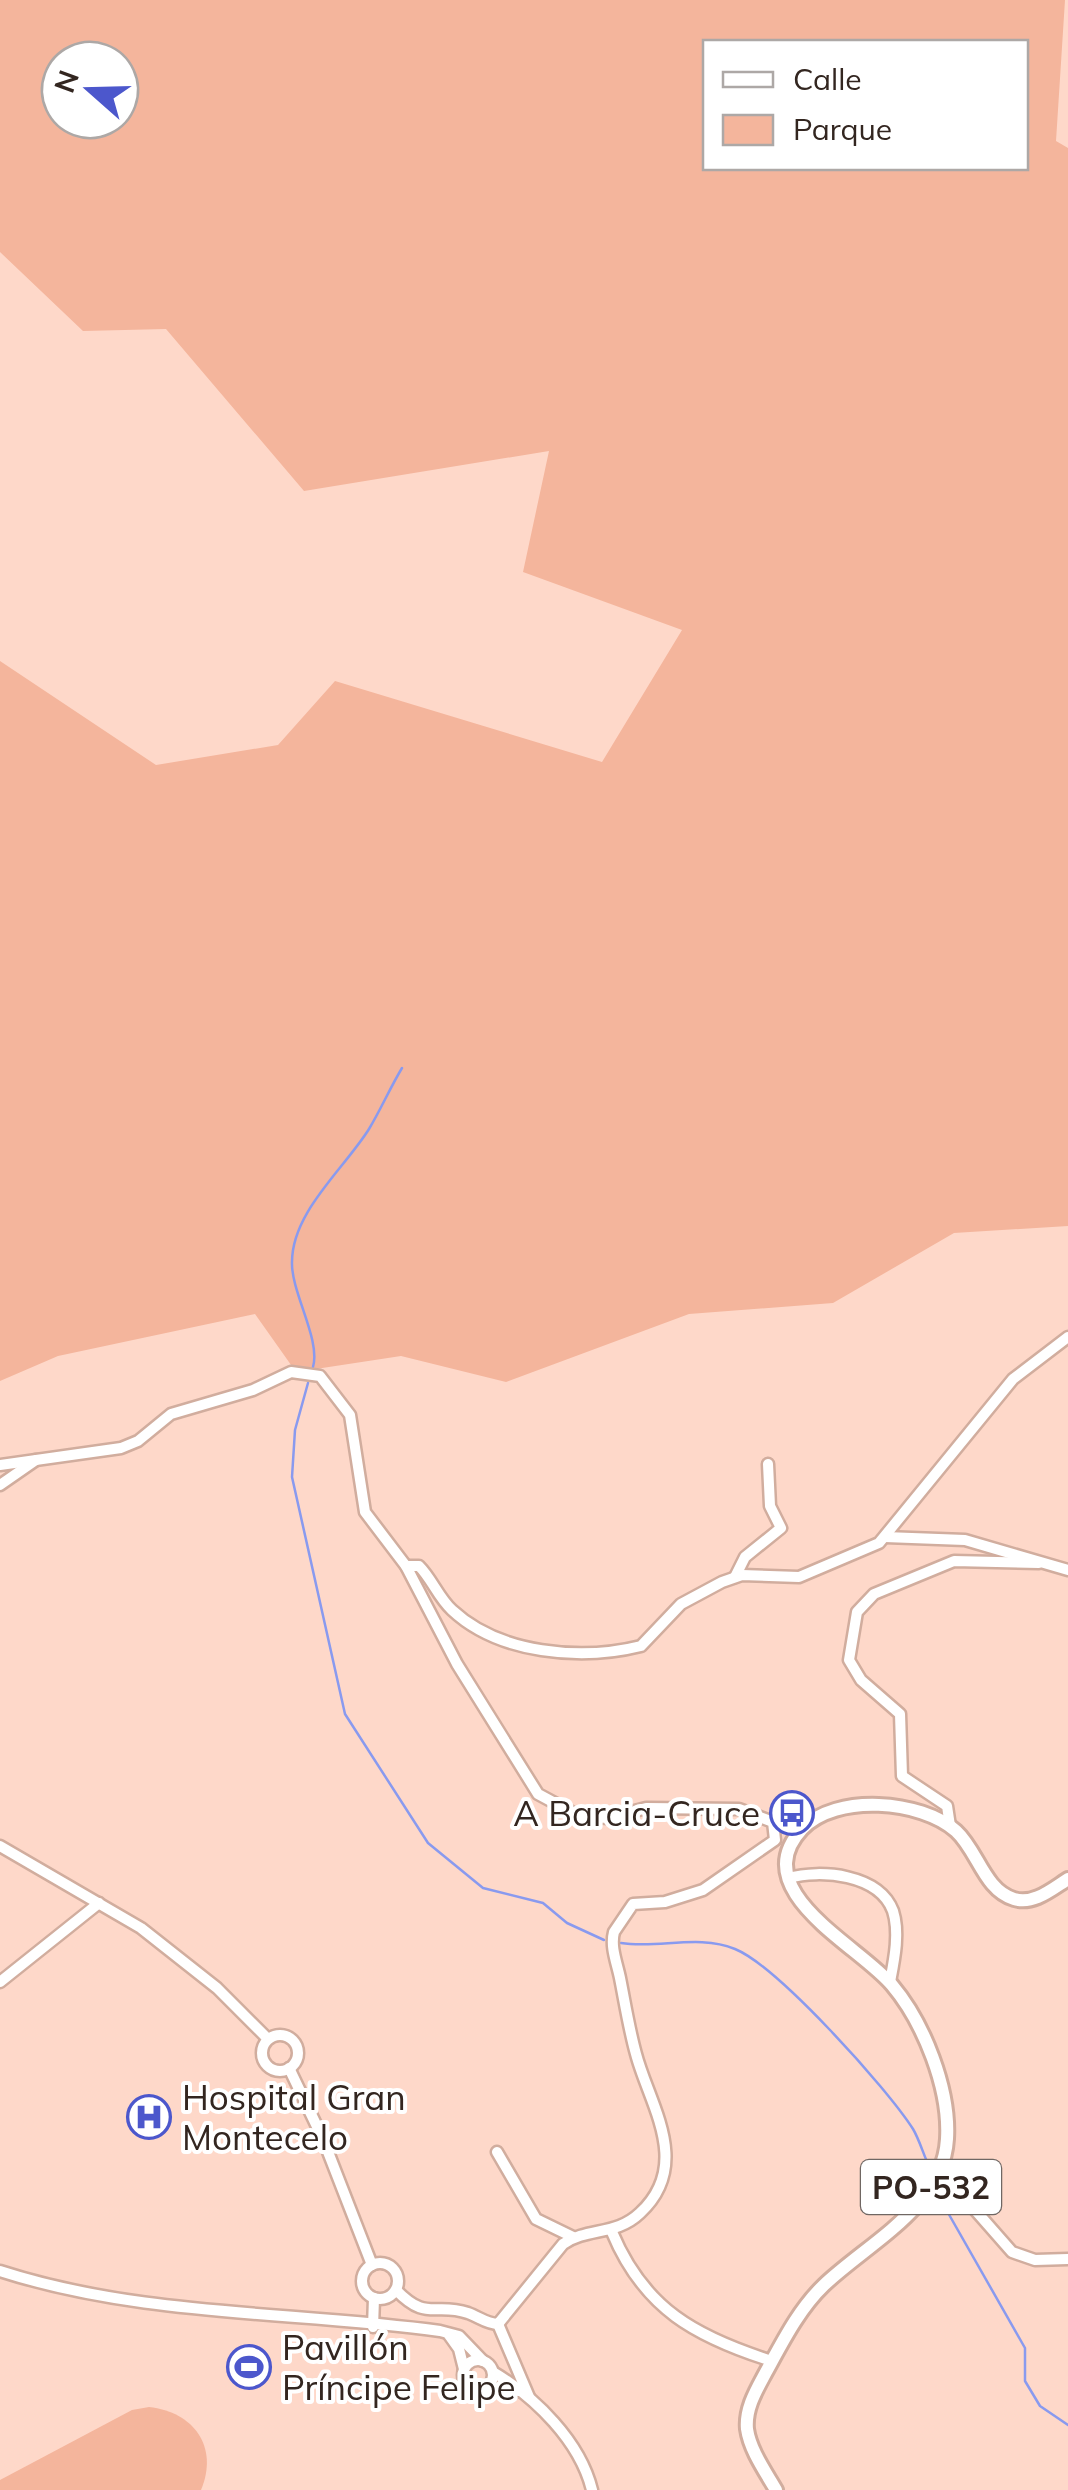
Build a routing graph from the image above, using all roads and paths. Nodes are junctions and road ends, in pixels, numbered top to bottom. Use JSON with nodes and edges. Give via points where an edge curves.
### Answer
{"nodes":[{"id":1,"x":1068,"y":1337,"type":"edge"},
{"id":2,"x":38,"y":1459,"type":"junction"},
{"id":3,"x":768,"y":1464,"type":"dead end"},
{"id":4,"x":0,"y":1465,"type":"edge"},
{"id":5,"x":0,"y":1485,"type":"edge"},
{"id":6,"x":884,"y":1536,"type":"junction"},
{"id":7,"x":1039,"y":1562,"type":"junction"},
{"id":8,"x":406,"y":1566,"type":"junction"},
{"id":9,"x":1068,"y":1570,"type":"edge"},
{"id":10,"x":736,"y":1578,"type":"junction"},
{"id":11,"x":950,"y":1826,"type":"junction"},
{"id":12,"x":0,"y":1846,"type":"edge"},
{"id":13,"x":788,"y":1878,"type":"junction"},
{"id":14,"x":1068,"y":1879,"type":"edge"},
{"id":15,"x":100,"y":1903,"type":"junction"},
{"id":16,"x":0,"y":1982,"type":"edge"},
{"id":17,"x":890,"y":1982,"type":"junction"},
{"id":18,"x":268,"y":2039,"type":"junction"},
{"id":19,"x":289,"y":2068,"type":"junction"},
{"id":20,"x":498,"y":2152,"type":"dead end"},
{"id":21,"x":940,"y":2170,"type":"junction"},
{"id":22,"x":612,"y":2232,"type":"junction"},
{"id":23,"x":573,"y":2237,"type":"junction"},
{"id":24,"x":1068,"y":2258,"type":"edge"},
{"id":25,"x":372,"y":2265,"type":"junction"},
{"id":26,"x":0,"y":2271,"type":"edge"},
{"id":27,"x":400,"y":2294,"type":"junction"},
{"id":28,"x":374,"y":2298,"type":"junction"},
{"id":29,"x":444,"y":2312,"type":"junction"},
{"id":30,"x":498,"y":2324,"type":"junction"},
{"id":31,"x":373,"y":2327,"type":"junction"},
{"id":32,"x":439,"y":2332,"type":"junction"},
{"id":33,"x":483,"y":2361,"type":"junction"},
{"id":34,"x":772,"y":2361,"type":"junction"},
{"id":35,"x":464,"y":2370,"type":"junction"},
{"id":36,"x":493,"y":2372,"type":"junction"},
{"id":37,"x":485,"y":2389,"type":"junction"},
{"id":38,"x":525,"y":2394,"type":"junction"},
{"id":39,"x":592,"y":2490,"type":"edge"},
{"id":40,"x":776,"y":2490,"type":"edge"}],
"edges":[{"from":1,"to":6,"type":"street","via":[[1012,1380]]},
{"from":2,"to":4,"type":"street"},
{"from":2,"to":5,"type":"street"},
{"from":2,"to":8,"type":"street","via":[[121,1448],[170,1414],[291,1372],[320,1376],[350,1415],[365,1512]]},
{"from":3,"to":10,"type":"street","via":[[770,1506],[781,1528],[745,1558]]},
{"from":6,"to":7,"type":"street","via":[[965,1540]]},
{"from":6,"to":10,"type":"street","via":[[799,1577]]},
{"from":7,"to":9,"type":"street"},
{"from":7,"to":11,"type":"street","via":[[954,1561],[874,1594],[857,1612],[848,1660],[900,1714],[902,1776],[947,1806]]},
{"from":8,"to":10,"type":"street","via":[[418,1566],[443,1602],[468,1622],[548,1652],[641,1646],[680,1604]]},
{"from":8,"to":22,"type":"street","via":[[458,1664],[538,1794],[550,1803],[595,1818],[646,1808],[739,1809],[773,1822],[775,1840],[720,1882],[682,1898],[633,1904],[614,1932],[637,2057],[665,2137],[652,2197]]},
{"from":11,"to":13,"type":"main road","via":[[903,1808],[827,1812],[796,1836]]},
{"from":11,"to":14,"type":"main road","via":[[1011,1898],[1038,1898]]},
{"from":12,"to":15,"type":"street"},
{"from":13,"to":17,"type":"main road","number":"PO-532","via":[[801,1904]]},
{"from":13,"to":17,"type":"street","via":[[818,1873],[853,1879],[882,1896],[894,1916]]},
{"from":15,"to":16,"type":"street"},
{"from":15,"to":18,"type":"street","via":[[202,1976]]},
{"from":17,"to":21,"type":"main road","number":"PO-532","via":[[925,2044],[944,2098],[947,2145]]},
{"from":18,"to":19,"type":"street","via":[[262,2049],[267,2066]]},
{"from":18,"to":19,"type":"street","via":[[278,2034],[294,2042],[297,2059]]},
{"from":19,"to":25,"type":"street"},
{"from":20,"to":23,"type":"street","via":[[536,2219]]},
{"from":21,"to":24,"type":"street","via":[[1012,2252],[1035,2260]]},
{"from":21,"to":34,"type":"main road","number":"PO-532","via":[[914,2208],[808,2302]]},
{"from":22,"to":23,"type":"street"},
{"from":22,"to":34,"type":"street","via":[[647,2294],[712,2342]]},
{"from":23,"to":30,"type":"street"},
{"from":25,"to":27,"type":"street","via":[[393,2268]]},
{"from":25,"to":28,"type":"street","via":[[362,2285]]},
{"from":26,"to":31,"type":"street","via":[[60,2289]]},
{"from":27,"to":28,"type":"street"},
{"from":27,"to":29,"type":"street","via":[[415,2309]]},
{"from":27,"to":32,"type":"street"},
{"from":28,"to":31,"type":"street"},
{"from":29,"to":30,"type":"street"},
{"from":29,"to":32,"type":"street","via":[[435,2322]]},
{"from":30,"to":38,"type":"street"},
{"from":31,"to":32,"type":"street"},
{"from":32,"to":33,"type":"street","via":[[471,2344]]},
{"from":32,"to":35,"type":"street","via":[[459,2349]]},
{"from":33,"to":35,"type":"street"},
{"from":33,"to":36,"type":"street"},
{"from":34,"to":40,"type":"main road","number":"PO-532","via":[[747,2420]]},
{"from":35,"to":37,"type":"street","via":[[468,2387]]},
{"from":36,"to":37,"type":"street"},
{"from":36,"to":38,"type":"street"},
{"from":37,"to":38,"type":"street"},
{"from":38,"to":39,"type":"street","via":[[570,2443]]}]}
